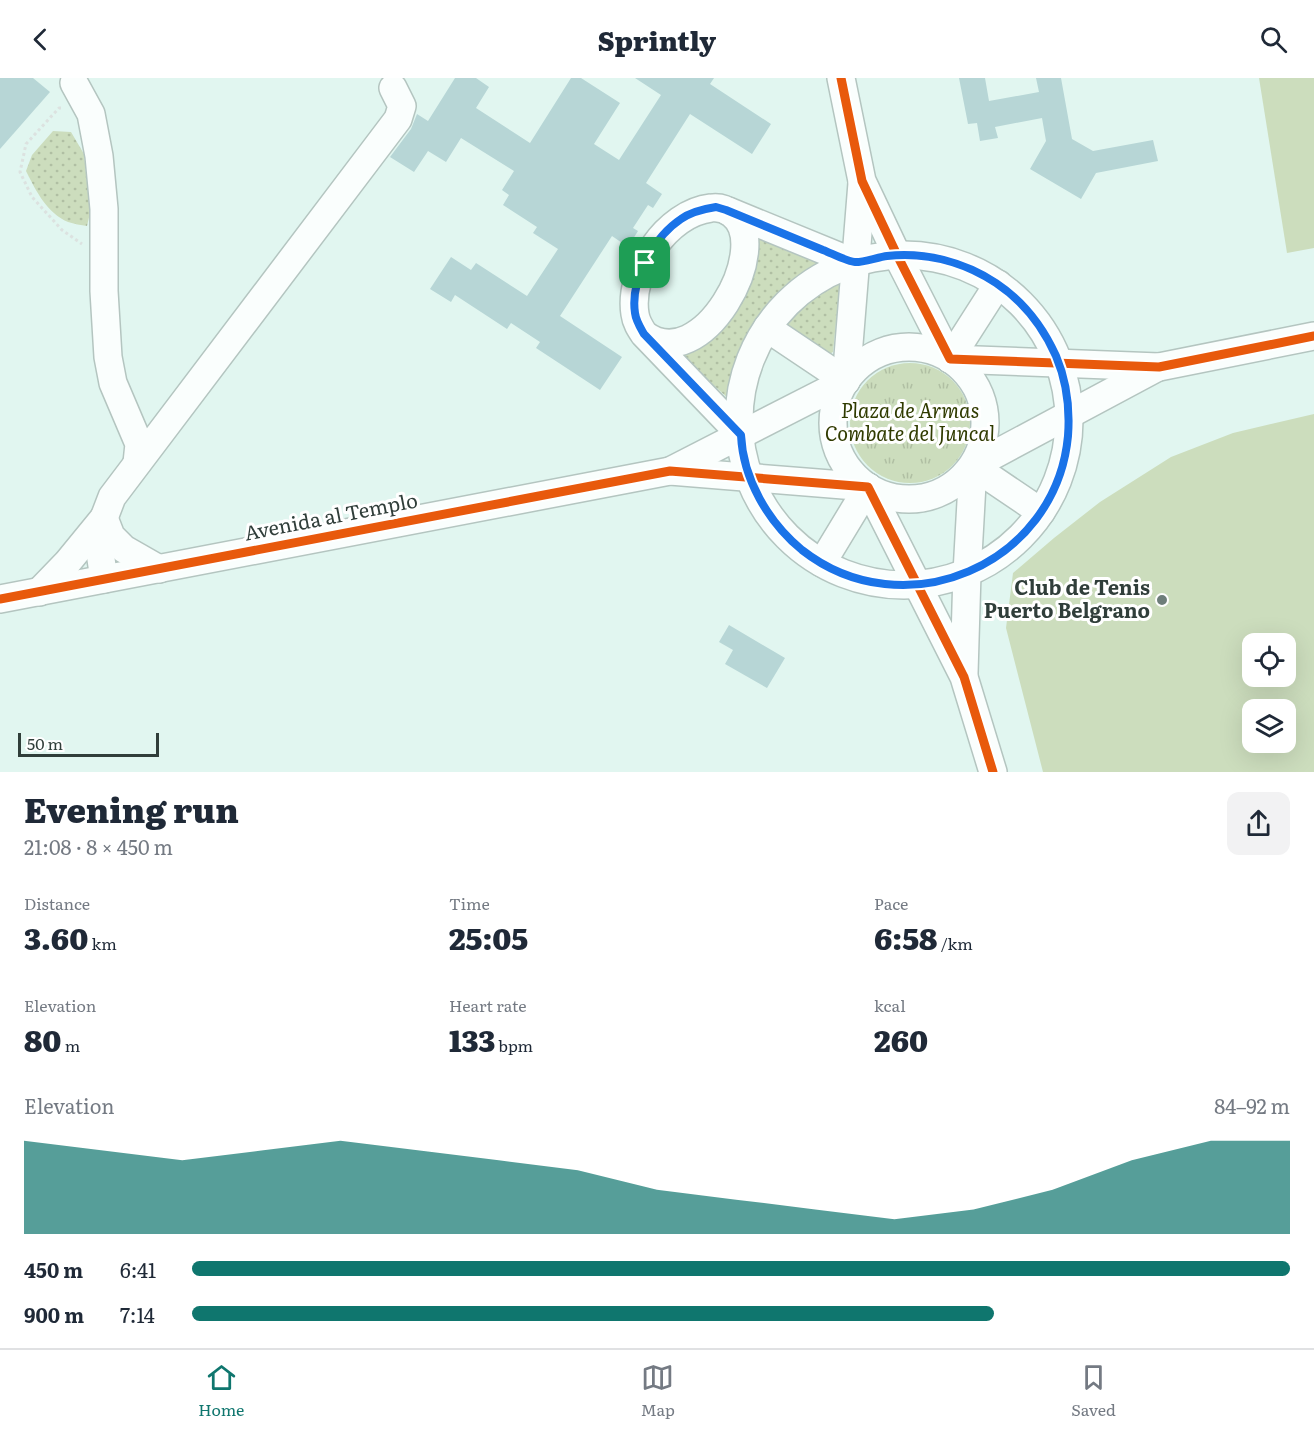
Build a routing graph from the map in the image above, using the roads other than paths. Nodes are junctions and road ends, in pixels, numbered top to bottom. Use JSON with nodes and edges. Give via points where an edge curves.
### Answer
{"nodes":[{"id":1,"x":841,"y":78,"type":"edge"},
{"id":2,"x":393,"y":88,"type":"dead end"},
{"id":3,"x":78,"y":91,"type":"road end"},
{"id":4,"x":862,"y":181,"type":"junction"},
{"id":5,"x":726,"y":210,"type":"junction"},
{"id":6,"x":897,"y":255,"type":"junction"},
{"id":7,"x":855,"y":263,"type":"junction"},
{"id":8,"x":998,"y":284,"type":"junction"},
{"id":9,"x":767,"y":328,"type":"junction"},
{"id":10,"x":644,"y":334,"type":"junction"},
{"id":11,"x":1314,"y":336,"type":"edge"},
{"id":12,"x":950,"y":359,"type":"junction"},
{"id":13,"x":1059,"y":364,"type":"junction"},
{"id":14,"x":1159,"y":367,"type":"junction"},
{"id":15,"x":846,"y":381,"type":"junction"},
{"id":16,"x":1069,"y":413,"type":"junction"},
{"id":17,"x":741,"y":435,"type":"junction"},
{"id":18,"x":137,"y":463,"type":"junction"},
{"id":19,"x":973,"y":466,"type":"junction"},
{"id":20,"x":670,"y":471,"type":"junction"},
{"id":21,"x":750,"y":478,"type":"junction"},
{"id":22,"x":868,"y":487,"type":"junction"},
{"id":23,"x":1041,"y":512,"type":"junction"},
{"id":24,"x":104,"y":518,"type":"junction"},
{"id":25,"x":822,"y":564,"type":"junction"},
{"id":26,"x":159,"y":569,"type":"junction"},
{"id":27,"x":967,"y":573,"type":"junction"},
{"id":28,"x":104,"y":579,"type":"junction"},
{"id":29,"x":917,"y":585,"type":"junction"},
{"id":30,"x":39,"y":592,"type":"junction"},
{"id":31,"x":0,"y":599,"type":"edge"},
{"id":32,"x":964,"y":677,"type":"junction"},
{"id":33,"x":993,"y":772,"type":"edge"}],
"edges":[{"from":1,"to":4,"type":"street"},
{"from":2,"to":18,"type":"street","via":[[402,106],[398,119]]},
{"from":3,"to":18,"type":"street","via":[[91,114],[99,156],[108,357],[113,383],[139,444]]},
{"from":4,"to":6,"type":"street"},
{"from":4,"to":7,"type":"street"},
{"from":5,"to":7,"type":"street"},
{"from":5,"to":10,"type":"street","via":[[705,209],[681,219],[652,250],[639,279],[634,304]]},
{"from":5,"to":10,"type":"street","via":[[734,215],[745,235],[743,261],[727,301],[713,320],[686,340],[662,344]]},
{"from":6,"to":7,"type":"street"},
{"from":6,"to":8,"type":"street","via":[[940,259]]},
{"from":6,"to":12,"type":"street"},
{"from":7,"to":9,"type":"street","via":[[833,271],[794,297]]},
{"from":7,"to":15,"type":"street"},
{"from":8,"to":12,"type":"street"},
{"from":8,"to":13,"type":"street","via":[[1032,316]]},
{"from":9,"to":15,"type":"street"},
{"from":9,"to":17,"type":"street","via":[[745,380]]},
{"from":10,"to":17,"type":"street"},
{"from":11,"to":14,"type":"street"},
{"from":12,"to":13,"type":"street"},
{"from":12,"to":15,"type":"street","via":[[929,349],[894,348],[872,357]]},
{"from":12,"to":19,"type":"street","via":[[974,382],[983,402],[985,435]]},
{"from":13,"to":14,"type":"street"},
{"from":13,"to":16,"type":"street"},
{"from":14,"to":16,"type":"street"},
{"from":15,"to":17,"type":"street"},
{"from":15,"to":22,"type":"street","via":[[835,409],[835,439],[852,474]]},
{"from":16,"to":19,"type":"street"},
{"from":16,"to":23,"type":"street","via":[[1061,471]]},
{"from":17,"to":20,"type":"street"},
{"from":17,"to":21,"type":"street"},
{"from":18,"to":24,"type":"street","via":[[112,497]]},
{"from":19,"to":22,"type":"street","via":[[954,485],[929,497],[902,499]]},
{"from":19,"to":23,"type":"street"},
{"from":19,"to":27,"type":"street"},
{"from":20,"to":21,"type":"street"},
{"from":20,"to":26,"type":"street","name":"Avenida al Templo"},
{"from":21,"to":22,"type":"street"},
{"from":21,"to":25,"type":"street","via":[[783,532]]},
{"from":22,"to":25,"type":"street"},
{"from":22,"to":29,"type":"street"},
{"from":23,"to":27,"type":"street","via":[[1003,552]]},
{"from":24,"to":26,"type":"street","via":[[111,536],[124,549]]},
{"from":24,"to":28,"type":"street","via":[[99,546]]},
{"from":24,"to":30,"type":"street"},
{"from":25,"to":29,"type":"street","via":[[856,579]]},
{"from":26,"to":28,"type":"street","name":"Avenida al Templo"},
{"from":27,"to":29,"type":"street"},
{"from":27,"to":32,"type":"street"},
{"from":28,"to":30,"type":"street","name":"Avenida al Templo"},
{"from":29,"to":32,"type":"street"},
{"from":30,"to":31,"type":"street","name":"Avenida al Templo"},
{"from":32,"to":33,"type":"street"}]}
